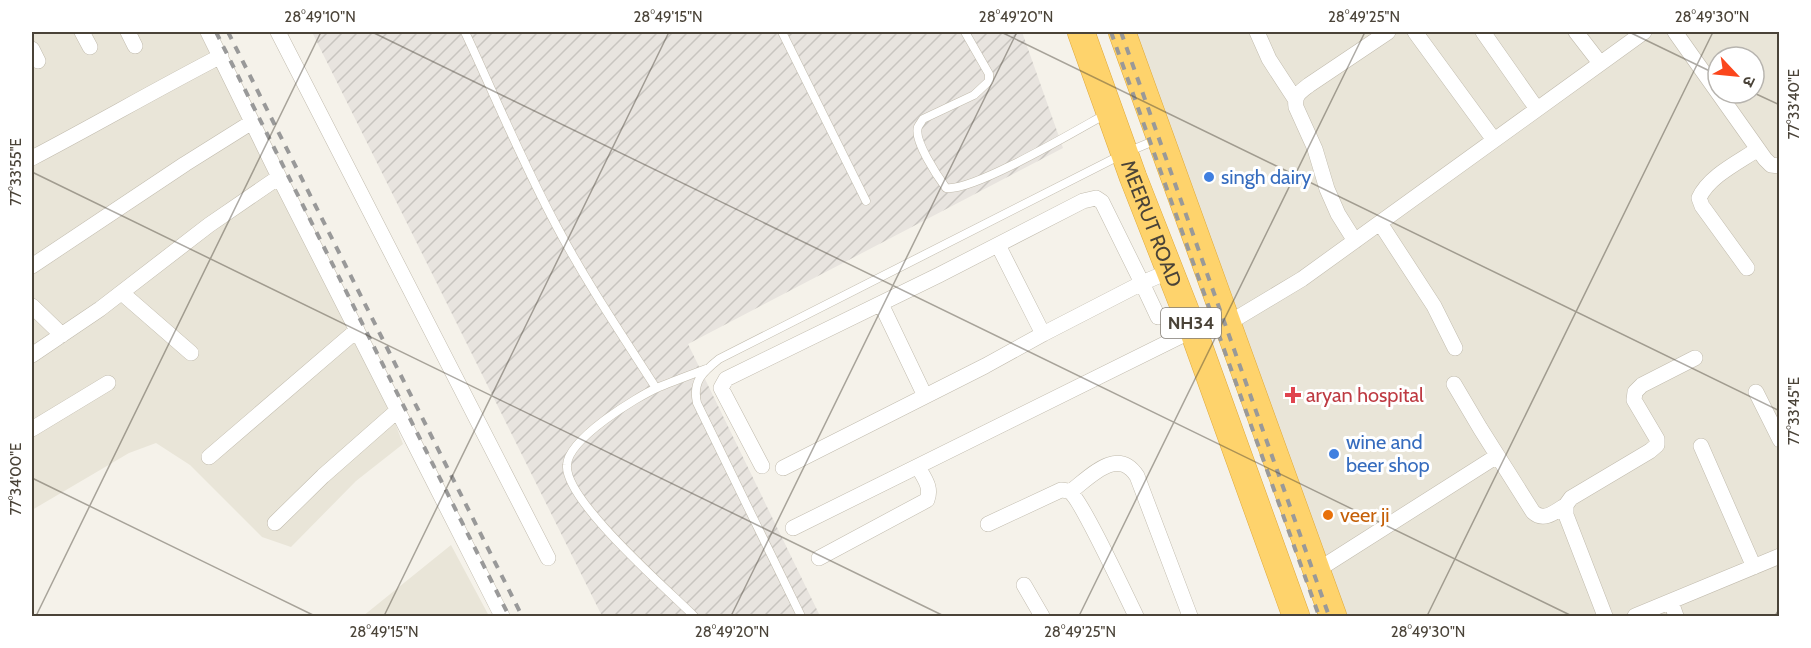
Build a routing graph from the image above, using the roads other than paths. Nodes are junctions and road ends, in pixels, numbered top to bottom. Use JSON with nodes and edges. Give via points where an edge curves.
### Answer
{"nodes":[{"id":1,"x":82,"y":32,"type":"edge"},
{"id":2,"x":128,"y":32,"type":"edge"},
{"id":3,"x":208,"y":32,"type":"edge"},
{"id":4,"x":278,"y":32,"type":"edge"},
{"id":5,"x":465,"y":32,"type":"edge"},
{"id":6,"x":782,"y":32,"type":"edge"},
{"id":7,"x":965,"y":32,"type":"edge"},
{"id":8,"x":1081,"y":32,"type":"edge"},
{"id":9,"x":1122,"y":32,"type":"edge"},
{"id":10,"x":1257,"y":32,"type":"edge"},
{"id":11,"x":1388,"y":32,"type":"edge"},
{"id":12,"x":1415,"y":32,"type":"edge"},
{"id":13,"x":1483,"y":32,"type":"edge"},
{"id":14,"x":1576,"y":32,"type":"edge"},
{"id":15,"x":1644,"y":32,"type":"edge"},
{"id":16,"x":1674,"y":32,"type":"edge"},
{"id":17,"x":135,"y":46,"type":"dead end"},
{"id":18,"x":90,"y":47,"type":"dead end"},
{"id":19,"x":221,"y":56,"type":"junction"},
{"id":20,"x":1600,"y":63,"type":"junction"},
{"id":21,"x":1295,"y":99,"type":"junction"},
{"id":22,"x":1537,"y":109,"type":"junction"},
{"id":23,"x":1110,"y":111,"type":"junction"},
{"id":24,"x":252,"y":122,"type":"junction"},
{"id":25,"x":1160,"y":138,"type":"junction"},
{"id":26,"x":1494,"y":140,"type":"junction"},
{"id":27,"x":1758,"y":149,"type":"junction"},
{"id":28,"x":1125,"y":153,"type":"junction"},
{"id":29,"x":32,"y":158,"type":"edge"},
{"id":30,"x":1779,"y":166,"type":"edge"},
{"id":31,"x":279,"y":177,"type":"junction"},
{"id":32,"x":866,"y":201,"type":"dead end"},
{"id":33,"x":1380,"y":223,"type":"junction"},
{"id":34,"x":1355,"y":241,"type":"junction"},
{"id":35,"x":998,"y":245,"type":"junction"},
{"id":36,"x":32,"y":266,"type":"edge"},
{"id":37,"x":1747,"y":268,"type":"dead end"},
{"id":38,"x":1170,"y":271,"type":"junction"},
{"id":39,"x":1143,"y":283,"type":"junction"},
{"id":40,"x":122,"y":293,"type":"junction"},
{"id":41,"x":881,"y":304,"type":"junction"},
{"id":42,"x":32,"y":306,"type":"edge"},
{"id":43,"x":1158,"y":317,"type":"dead end"},
{"id":44,"x":1227,"y":324,"type":"junction"},
{"id":45,"x":357,"y":330,"type":"junction"},
{"id":46,"x":1193,"y":330,"type":"junction"},
{"id":47,"x":1043,"y":334,"type":"junction"},
{"id":48,"x":62,"y":335,"type":"junction"},
{"id":49,"x":1455,"y":348,"type":"dead end"},
{"id":50,"x":191,"y":353,"type":"dead end"},
{"id":51,"x":32,"y":355,"type":"edge"},
{"id":52,"x":1695,"y":358,"type":"dead end"},
{"id":53,"x":707,"y":369,"type":"junction"},
{"id":54,"x":108,"y":383,"type":"dead end"},
{"id":55,"x":1455,"y":384,"type":"dead end"},
{"id":56,"x":656,"y":388,"type":"junction"},
{"id":57,"x":1756,"y":392,"type":"dead end"},
{"id":58,"x":925,"y":396,"type":"junction"},
{"id":59,"x":398,"y":410,"type":"junction"},
{"id":60,"x":32,"y":429,"type":"edge"},
{"id":61,"x":1779,"y":440,"type":"edge"},
{"id":62,"x":1701,"y":446,"type":"dead end"},
{"id":63,"x":1497,"y":456,"type":"junction"},
{"id":64,"x":209,"y":457,"type":"dead end"},
{"id":65,"x":762,"y":466,"type":"dead end"},
{"id":66,"x":918,"y":467,"type":"junction"},
{"id":67,"x":783,"y":468,"type":"dead end"},
{"id":68,"x":1070,"y":492,"type":"junction"},
{"id":69,"x":1566,"y":506,"type":"junction"},
{"id":70,"x":275,"y":523,"type":"dead end"},
{"id":71,"x":988,"y":524,"type":"dead end"},
{"id":72,"x":793,"y":528,"type":"dead end"},
{"id":73,"x":1779,"y":556,"type":"edge"},
{"id":74,"x":548,"y":558,"type":"dead end"},
{"id":75,"x":819,"y":558,"type":"dead end"},
{"id":76,"x":1754,"y":567,"type":"junction"},
{"id":77,"x":1316,"y":571,"type":"junction"},
{"id":78,"x":1024,"y":585,"type":"dead end"},
{"id":79,"x":1673,"y":609,"type":"edge"},
{"id":80,"x":502,"y":616,"type":"edge"},
{"id":81,"x":694,"y":616,"type":"edge"},
{"id":82,"x":801,"y":616,"type":"edge"},
{"id":83,"x":1042,"y":616,"type":"edge"},
{"id":84,"x":1136,"y":616,"type":"edge"},
{"id":85,"x":1190,"y":616,"type":"edge"},
{"id":86,"x":1296,"y":616,"type":"edge"},
{"id":87,"x":1333,"y":616,"type":"edge"},
{"id":88,"x":1605,"y":616,"type":"edge"},
{"id":89,"x":1635,"y":616,"type":"edge"}],
"edges":[{"from":1,"to":18,"type":"street"},
{"from":2,"to":17,"type":"street"},
{"from":3,"to":19,"type":"street"},
{"from":4,"to":74,"type":"street"},
{"from":5,"to":56,"type":"lane","via":[[556,227]]},
{"from":6,"to":32,"type":"lane"},
{"from":7,"to":23,"type":"lane","via":[[989,74],[989,81],[974,95],[923,119],[918,126],[921,146],[946,188],[963,186],[1010,166]]},
{"from":8,"to":23,"type":"highway","name":"MEERUT ROAD","number":"NH34"},
{"from":9,"to":25,"type":"highway","name":"MEERUT ROAD","number":"NH34"},
{"from":10,"to":21,"type":"street"},
{"from":11,"to":21,"type":"street","via":[[1309,85]]},
{"from":12,"to":26,"type":"street"},
{"from":13,"to":22,"type":"street"},
{"from":14,"to":20,"type":"street"},
{"from":15,"to":20,"type":"street"},
{"from":16,"to":27,"type":"street"},
{"from":19,"to":24,"type":"street"},
{"from":19,"to":29,"type":"street"},
{"from":20,"to":22,"type":"street"},
{"from":21,"to":34,"type":"street","via":[[1327,189]]},
{"from":22,"to":26,"type":"street"},
{"from":23,"to":28,"type":"highway","name":"MEERUT ROAD","number":"NH34"},
{"from":24,"to":31,"type":"street"},
{"from":24,"to":36,"type":"street"},
{"from":25,"to":28,"type":"lane"},
{"from":25,"to":44,"type":"highway","name":"MEERUT ROAD","number":"NH34"},
{"from":26,"to":33,"type":"street"},
{"from":27,"to":30,"type":"street","via":[[1771,165]]},
{"from":27,"to":37,"type":"street","via":[[1710,182],[1699,198]]},
{"from":28,"to":38,"type":"highway","name":"MEERUT ROAD","number":"NH34"},
{"from":28,"to":53,"type":"lane","via":[[740,348]]},
{"from":31,"to":40,"type":"street"},
{"from":31,"to":45,"type":"street"},
{"from":33,"to":34,"type":"street"},
{"from":33,"to":49,"type":"street","via":[[1434,306]]},
{"from":34,"to":44,"type":"street","via":[[1302,279]]},
{"from":35,"to":39,"type":"street","via":[[1096,198],[1108,211]]},
{"from":35,"to":41,"type":"street"},
{"from":35,"to":47,"type":"street"},
{"from":38,"to":39,"type":"street"},
{"from":38,"to":46,"type":"highway","name":"MEERUT ROAD","number":"NH34"},
{"from":39,"to":43,"type":"street"},
{"from":39,"to":47,"type":"street"},
{"from":40,"to":48,"type":"street"},
{"from":40,"to":50,"type":"street"},
{"from":41,"to":58,"type":"street"},
{"from":41,"to":65,"type":"street","via":[[731,375],[722,383],[721,388]]},
{"from":42,"to":48,"type":"street"},
{"from":44,"to":77,"type":"highway","name":"MEERUT ROAD","number":"NH34"},
{"from":45,"to":59,"type":"street"},
{"from":45,"to":64,"type":"street"},
{"from":46,"to":66,"type":"street"},
{"from":46,"to":86,"type":"highway","name":"MEERUT ROAD","number":"NH34"},
{"from":47,"to":58,"type":"street"},
{"from":48,"to":51,"type":"street"},
{"from":52,"to":69,"type":"street","via":[[1635,392],[1634,400],[1657,439],[1657,446],[1571,498]]},
{"from":53,"to":56,"type":"lane"},
{"from":53,"to":82,"type":"lane","via":[[697,383],[697,404]]},
{"from":54,"to":60,"type":"street"},
{"from":55,"to":63,"type":"street"},
{"from":56,"to":81,"type":"lane","via":[[589,432],[571,451],[568,476],[607,532]]},
{"from":57,"to":61,"type":"street"},
{"from":58,"to":67,"type":"street"},
{"from":59,"to":70,"type":"street"},
{"from":59,"to":80,"type":"street"},
{"from":62,"to":76,"type":"street"},
{"from":63,"to":69,"type":"street","via":[[1538,517]]},
{"from":63,"to":77,"type":"street"},
{"from":66,"to":72,"type":"street"},
{"from":66,"to":75,"type":"street","via":[[928,486],[927,500]]},
{"from":68,"to":71,"type":"street","via":[[1061,490]]},
{"from":68,"to":84,"type":"street"},
{"from":68,"to":85,"type":"street","via":[[1112,463],[1131,467]]},
{"from":69,"to":88,"type":"street","via":[[1566,515]]},
{"from":73,"to":76,"type":"street"},
{"from":76,"to":79,"type":"street"},
{"from":77,"to":87,"type":"highway","name":"MEERUT ROAD","number":"NH34"},
{"from":78,"to":83,"type":"street"},
{"from":79,"to":89,"type":"street"}]}
